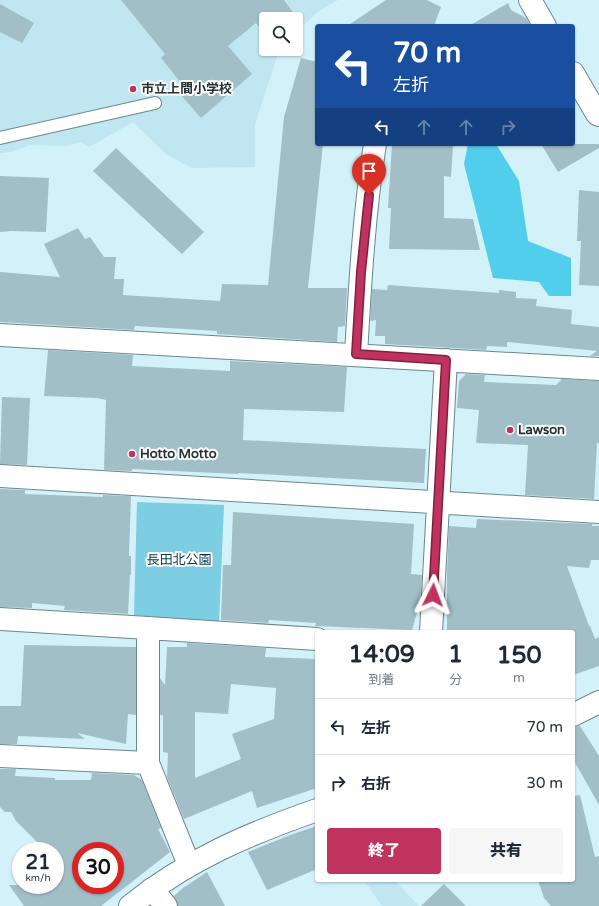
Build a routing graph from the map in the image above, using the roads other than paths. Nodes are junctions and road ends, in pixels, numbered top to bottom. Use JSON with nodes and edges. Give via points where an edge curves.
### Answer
{"nodes":[{"id":1,"x":530,"y":0,"type":"edge"},
{"id":2,"x":544,"y":24,"type":"edge"},
{"id":3,"x":575,"y":76,"type":"edge"},
{"id":4,"x":156,"y":103,"type":"dead end"},
{"id":5,"x":599,"y":115,"type":"edge"},
{"id":6,"x":0,"y":138,"type":"edge"},
{"id":7,"x":375,"y":146,"type":"edge"},
{"id":8,"x":0,"y":335,"type":"edge"},
{"id":9,"x":356,"y":354,"type":"junction"},
{"id":10,"x":446,"y":360,"type":"junction"},
{"id":11,"x":599,"y":369,"type":"edge"},
{"id":12,"x":0,"y":476,"type":"edge"},
{"id":13,"x":438,"y":503,"type":"junction"},
{"id":14,"x":599,"y":512,"type":"edge"},
{"id":15,"x":0,"y":619,"type":"edge"},
{"id":16,"x":148,"y":628,"type":"junction"},
{"id":17,"x":431,"y":630,"type":"edge"},
{"id":18,"x":315,"y":639,"type":"edge"},
{"id":19,"x":599,"y":702,"type":"edge"},
{"id":20,"x":575,"y":714,"type":"edge"},
{"id":21,"x":0,"y":756,"type":"edge"},
{"id":22,"x":148,"y":763,"type":"junction"},
{"id":23,"x":315,"y":811,"type":"edge"},
{"id":24,"x":189,"y":865,"type":"junction"},
{"id":25,"x":152,"y":889,"type":"junction"},
{"id":26,"x":130,"y":906,"type":"edge"},
{"id":27,"x":166,"y":906,"type":"edge"}],
"edges":[{"from":1,"to":2,"type":"street"},
{"from":3,"to":5,"type":"street"},
{"from":4,"to":6,"type":"lane"},
{"from":7,"to":9,"type":"street","via":[[361,272]]},
{"from":8,"to":9,"type":"street"},
{"from":9,"to":10,"type":"street"},
{"from":10,"to":11,"type":"street"},
{"from":10,"to":13,"type":"street"},
{"from":12,"to":13,"type":"street"},
{"from":13,"to":14,"type":"street"},
{"from":13,"to":17,"type":"street"},
{"from":15,"to":16,"type":"street"},
{"from":16,"to":18,"type":"street"},
{"from":16,"to":22,"type":"street"},
{"from":19,"to":20,"type":"street"},
{"from":21,"to":22,"type":"street"},
{"from":22,"to":24,"type":"street"},
{"from":23,"to":24,"type":"street","via":[[233,843]]},
{"from":24,"to":25,"type":"street"},
{"from":25,"to":26,"type":"street"},
{"from":25,"to":27,"type":"street"}]}
